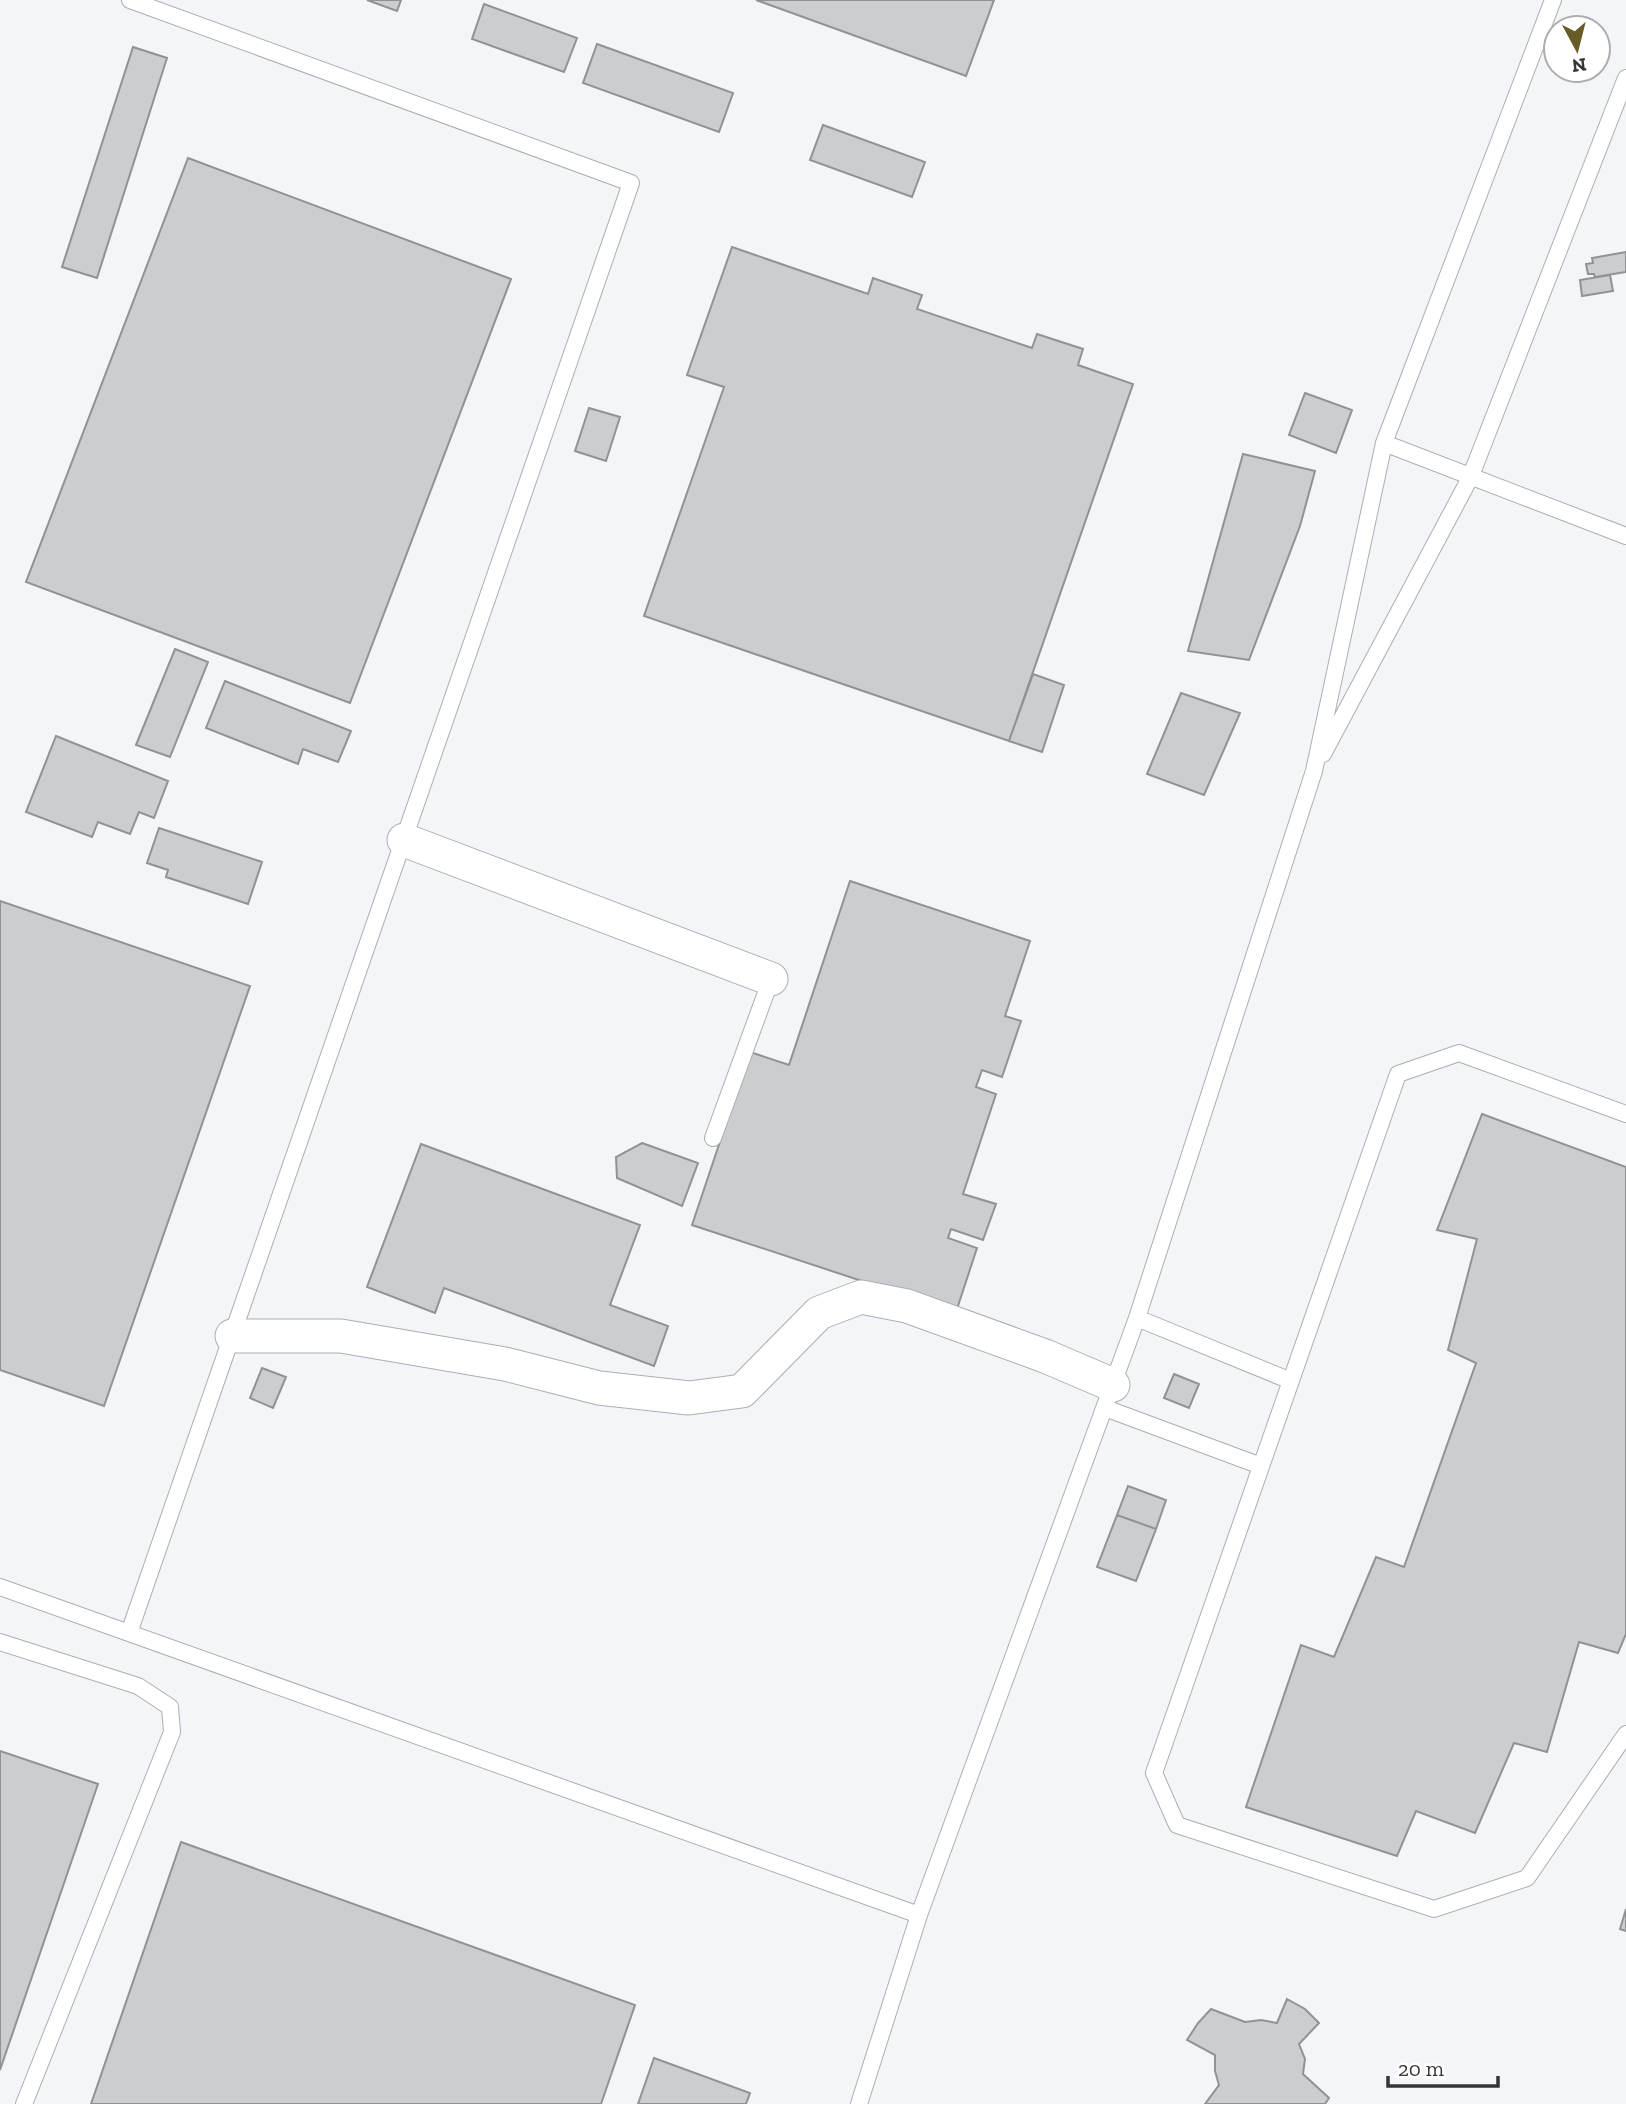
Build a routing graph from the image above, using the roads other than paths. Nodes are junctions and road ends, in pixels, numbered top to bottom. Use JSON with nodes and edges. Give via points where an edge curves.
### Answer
{"nodes":[{"id":1,"x":130,"y":0,"type":"edge"},
{"id":2,"x":1553,"y":0,"type":"edge"},
{"id":3,"x":1626,"y":78,"type":"edge"},
{"id":4,"x":1384,"y":443,"type":"junction"},
{"id":5,"x":1470,"y":478,"type":"junction"},
{"id":6,"x":1626,"y":536,"type":"edge"},
{"id":7,"x":1314,"y":771,"type":"junction"},
{"id":8,"x":404,"y":840,"type":"junction"},
{"id":9,"x":771,"y":979,"type":"joint"},
{"id":10,"x":1626,"y":1114,"type":"edge"},
{"id":11,"x":713,"y":1138,"type":"dead end"},
{"id":12,"x":1137,"y":1318,"type":"junction"},
{"id":13,"x":232,"y":1336,"type":"junction"},
{"id":14,"x":1290,"y":1381,"type":"junction"},
{"id":15,"x":1109,"y":1396,"type":"junction"},
{"id":16,"x":1261,"y":1466,"type":"junction"},
{"id":17,"x":0,"y":1587,"type":"edge"},
{"id":18,"x":129,"y":1633,"type":"junction"},
{"id":19,"x":0,"y":1642,"type":"edge"},
{"id":20,"x":1626,"y":1734,"type":"edge"},
{"id":21,"x":919,"y":1914,"type":"junction"},
{"id":22,"x":24,"y":2104,"type":"edge"},
{"id":23,"x":859,"y":2104,"type":"edge"}],
"edges":[{"from":1,"to":8,"type":"lane","via":[[631,183]]},
{"from":2,"to":4,"type":"lane"},
{"from":3,"to":5,"type":"lane"},
{"from":4,"to":5,"type":"lane"},
{"from":4,"to":7,"type":"lane"},
{"from":5,"to":6,"type":"lane"},
{"from":5,"to":7,"type":"lane"},
{"from":7,"to":12,"type":"lane"},
{"from":8,"to":9,"type":"street"},
{"from":8,"to":13,"type":"lane"},
{"from":9,"to":11,"type":"lane"},
{"from":10,"to":14,"type":"lane","via":[[1459,1053],[1398,1074]]},
{"from":12,"to":14,"type":"lane"},
{"from":12,"to":15,"type":"lane"},
{"from":13,"to":15,"type":"street","via":[[341,1336],[505,1364],[599,1388],[689,1398],[742,1391],[819,1313],[861,1297],[907,1306],[1045,1356]]},
{"from":13,"to":18,"type":"lane"},
{"from":14,"to":16,"type":"lane"},
{"from":15,"to":16,"type":"lane"},
{"from":15,"to":21,"type":"lane"},
{"from":16,"to":20,"type":"lane","via":[[1154,1773],[1177,1825],[1434,1909],[1527,1878]]},
{"from":17,"to":18,"type":"lane"},
{"from":18,"to":21,"type":"lane"},
{"from":19,"to":22,"type":"lane","via":[[138,1686],[170,1707],[172,1732]]},
{"from":21,"to":23,"type":"lane"}]}
